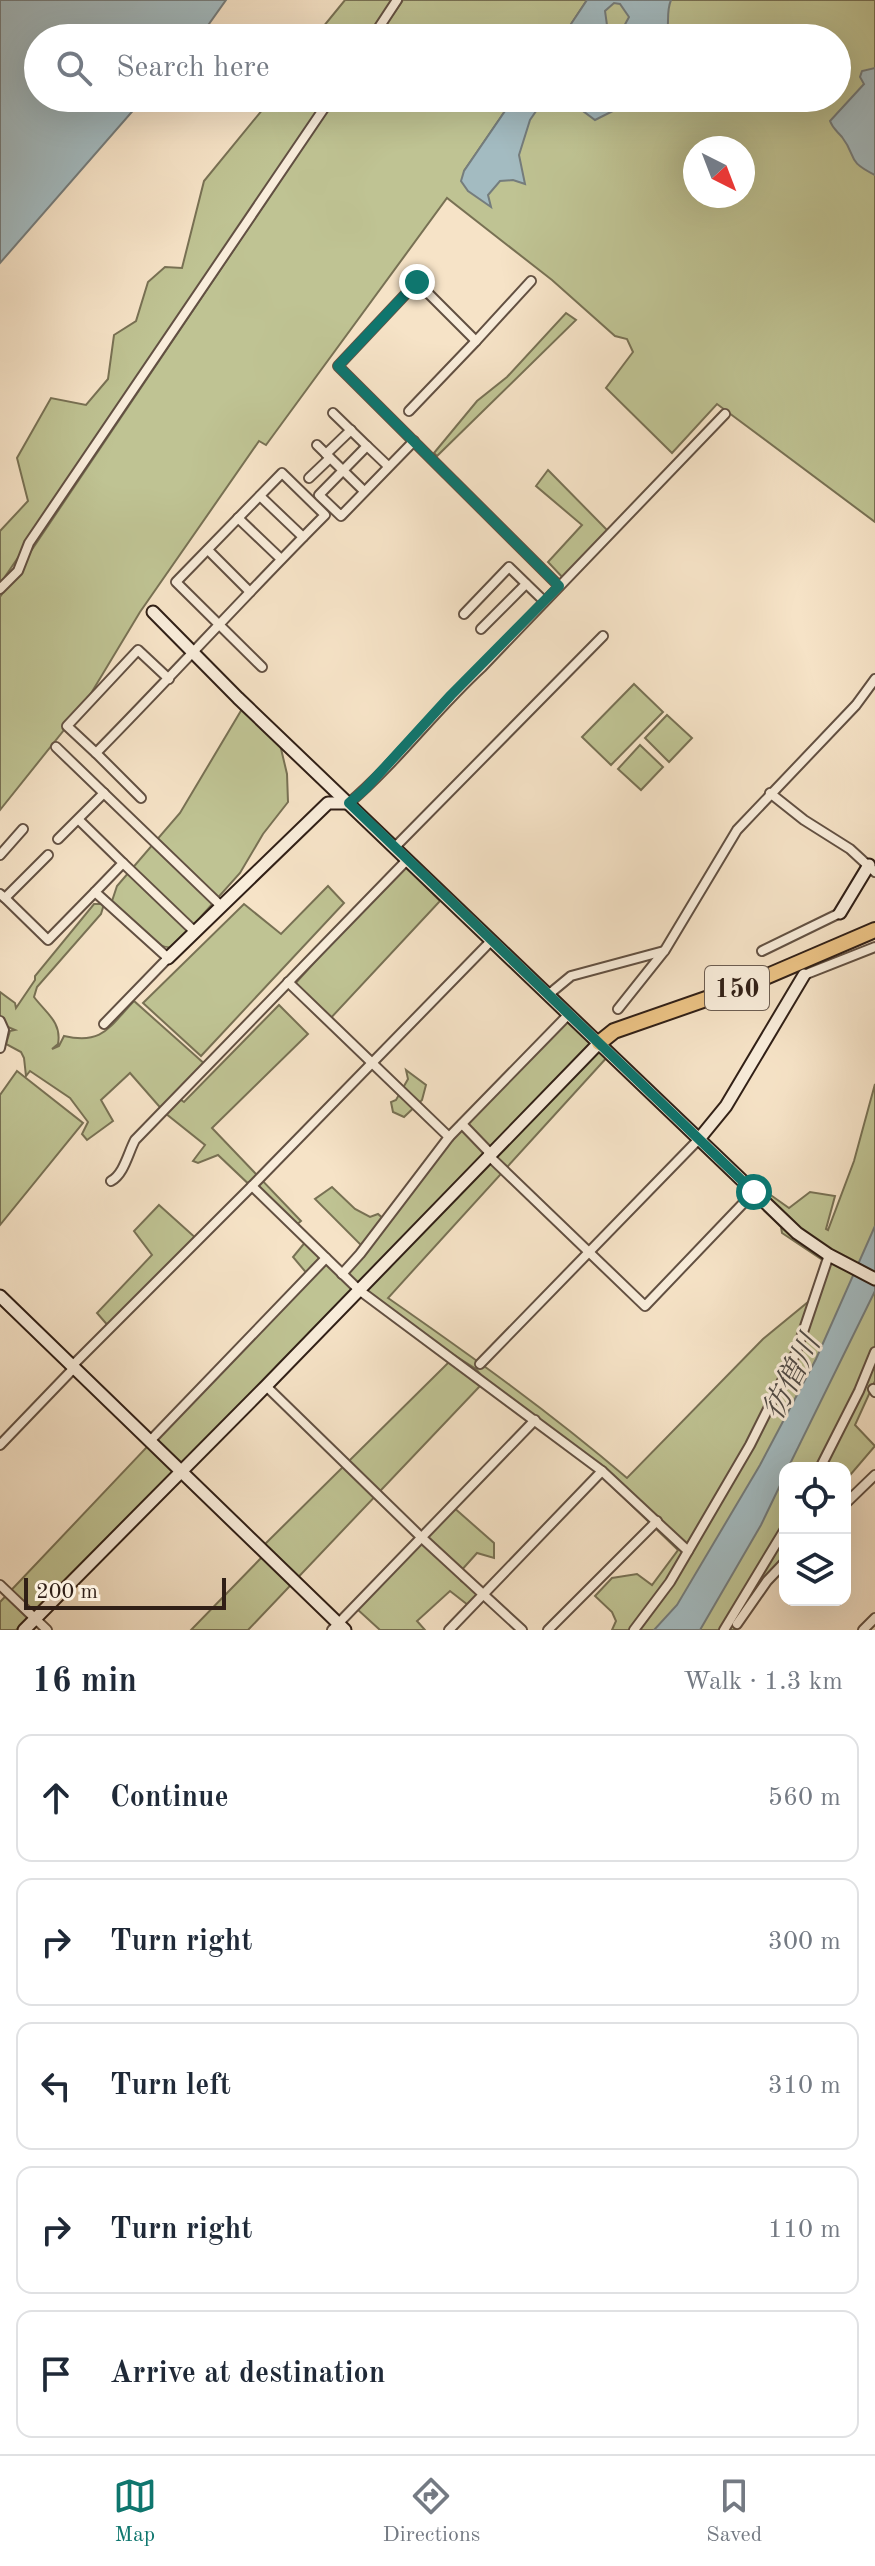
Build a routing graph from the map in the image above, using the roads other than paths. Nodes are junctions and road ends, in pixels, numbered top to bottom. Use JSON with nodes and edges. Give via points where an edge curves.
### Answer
{"nodes":[{"id":1,"x":397,"y":0,"type":"edge"},
{"id":2,"x":381,"y":24,"type":"edge"},
{"id":3,"x":321,"y":112,"type":"edge"},
{"id":4,"x":531,"y":281,"type":"dead end"},
{"id":5,"x":476,"y":341,"type":"junction"},
{"id":6,"x":409,"y":411,"type":"dead end"},
{"id":7,"x":333,"y":413,"type":"dead end"},
{"id":8,"x":725,"y":414,"type":"dead end"},
{"id":9,"x":351,"y":430,"type":"junction"},
{"id":10,"x":414,"y":441,"type":"junction"},
{"id":11,"x":317,"y":445,"type":"dead end"},
{"id":12,"x":367,"y":446,"type":"junction"},
{"id":13,"x":328,"y":456,"type":"junction"},
{"id":14,"x":388,"y":466,"type":"junction"},
{"id":15,"x":343,"y":470,"type":"junction"},
{"id":16,"x":309,"y":478,"type":"dead end"},
{"id":17,"x":364,"y":491,"type":"junction"},
{"id":18,"x":260,"y":496,"type":"junction"},
{"id":19,"x":238,"y":518,"type":"junction"},
{"id":20,"x":303,"y":537,"type":"junction"},
{"id":21,"x":208,"y":550,"type":"junction"},
{"id":22,"x":281,"y":559,"type":"junction"},
{"id":23,"x":526,"y":584,"type":"junction"},
{"id":24,"x":559,"y":586,"type":"junction"},
{"id":25,"x":0,"y":589,"type":"edge"},
{"id":26,"x":250,"y":592,"type":"junction"},
{"id":27,"x":544,"y":601,"type":"junction"},
{"id":28,"x":153,"y":612,"type":"dead end"},
{"id":29,"x":464,"y":614,"type":"dead end"},
{"id":30,"x":219,"y":626,"type":"junction"},
{"id":31,"x":481,"y":629,"type":"dead end"},
{"id":32,"x":603,"y":636,"type":"dead end"},
{"id":33,"x":195,"y":653,"type":"junction"},
{"id":34,"x":262,"y":667,"type":"dead end"},
{"id":35,"x":169,"y":679,"type":"junction"},
{"id":36,"x":875,"y":679,"type":"edge"},
{"id":37,"x":56,"y":747,"type":"dead end"},
{"id":38,"x":96,"y":753,"type":"junction"},
{"id":39,"x":104,"y":793,"type":"junction"},
{"id":40,"x":770,"y":793,"type":"junction"},
{"id":41,"x":141,"y":798,"type":"dead end"},
{"id":42,"x":349,"y":803,"type":"junction"},
{"id":43,"x":79,"y":820,"type":"junction"},
{"id":44,"x":23,"y":829,"type":"dead end"},
{"id":45,"x":58,"y":839,"type":"dead end"},
{"id":46,"x":394,"y":848,"type":"junction"},
{"id":47,"x":0,"y":855,"type":"edge"},
{"id":48,"x":48,"y":855,"type":"dead end"},
{"id":49,"x":407,"y":860,"type":"junction"},
{"id":50,"x":123,"y":863,"type":"junction"},
{"id":51,"x":872,"y":869,"type":"edge"},
{"id":52,"x":95,"y":892,"type":"junction"},
{"id":53,"x":2,"y":896,"type":"edge"},
{"id":54,"x":220,"y":905,"type":"junction"},
{"id":55,"x":840,"y":913,"type":"joint"},
{"id":56,"x":875,"y":930,"type":"edge"},
{"id":57,"x":194,"y":931,"type":"junction"},
{"id":58,"x":491,"y":941,"type":"junction"},
{"id":59,"x":875,"y":947,"type":"edge"},
{"id":60,"x":665,"y":950,"type":"junction"},
{"id":61,"x":762,"y":951,"type":"dead end"},
{"id":62,"x":168,"y":958,"type":"junction"},
{"id":63,"x":804,"y":975,"type":"joint"},
{"id":64,"x":288,"y":982,"type":"junction"},
{"id":65,"x":548,"y":995,"type":"junction"},
{"id":66,"x":618,"y":1009,"type":"dead end"},
{"id":67,"x":568,"y":1015,"type":"junction"},
{"id":68,"x":0,"y":1021,"type":"edge"},
{"id":69,"x":104,"y":1024,"type":"dead end"},
{"id":70,"x":599,"y":1043,"type":"junction"},
{"id":71,"x":0,"y":1048,"type":"edge"},
{"id":72,"x":372,"y":1063,"type":"junction"},
{"id":73,"x":462,"y":1124,"type":"junction"},
{"id":74,"x":449,"y":1137,"type":"junction"},
{"id":75,"x":699,"y":1139,"type":"junction"},
{"id":76,"x":489,"y":1154,"type":"junction"},
{"id":77,"x":111,"y":1181,"type":"dead end"},
{"id":78,"x":252,"y":1186,"type":"junction"},
{"id":79,"x":754,"y":1192,"type":"junction"},
{"id":80,"x":589,"y":1252,"type":"junction"},
{"id":81,"x":829,"y":1255,"type":"junction"},
{"id":82,"x":326,"y":1258,"type":"junction"},
{"id":83,"x":342,"y":1274,"type":"junction"},
{"id":84,"x":875,"y":1279,"type":"edge"},
{"id":85,"x":359,"y":1290,"type":"junction"},
{"id":86,"x":0,"y":1296,"type":"edge"},
{"id":87,"x":875,"y":1352,"type":"edge"},
{"id":88,"x":480,"y":1364,"type":"dead end"},
{"id":89,"x":73,"y":1367,"type":"junction"},
{"id":90,"x":266,"y":1386,"type":"junction"},
{"id":91,"x":535,"y":1420,"type":"junction"},
{"id":92,"x":150,"y":1441,"type":"junction"},
{"id":93,"x":0,"y":1445,"type":"edge"},
{"id":94,"x":823,"y":1462,"type":"edge"},
{"id":95,"x":602,"y":1471,"type":"junction"},
{"id":96,"x":181,"y":1472,"type":"junction"},
{"id":97,"x":875,"y":1475,"type":"edge"},
{"id":98,"x":851,"y":1498,"type":"edge"},
{"id":99,"x":657,"y":1521,"type":"junction"},
{"id":100,"x":782,"y":1534,"type":"edge"},
{"id":101,"x":421,"y":1537,"type":"junction"},
{"id":102,"x":688,"y":1551,"type":"junction"},
{"id":103,"x":779,"y":1568,"type":"edge"},
{"id":104,"x":0,"y":1585,"type":"edge"},
{"id":105,"x":482,"y":1595,"type":"junction"},
{"id":106,"x":875,"y":1618,"type":"edge"},
{"id":107,"x":35,"y":1619,"type":"junction"},
{"id":108,"x":737,"y":1624,"type":"dead end"},
{"id":109,"x":338,"y":1628,"type":"edge"},
{"id":110,"x":24,"y":1630,"type":"edge"},
{"id":111,"x":47,"y":1630,"type":"edge"},
{"id":112,"x":449,"y":1630,"type":"edge"},
{"id":113,"x":522,"y":1630,"type":"edge"},
{"id":114,"x":548,"y":1630,"type":"edge"},
{"id":115,"x":634,"y":1630,"type":"edge"},
{"id":116,"x":724,"y":1630,"type":"edge"},
{"id":117,"x":863,"y":1630,"type":"edge"}],
"edges":[{"from":1,"to":2,"type":"street"},
{"from":3,"to":25,"type":"street","via":[[29,543],[18,571]]},
{"from":4,"to":5,"type":"street"},
{"from":5,"to":6,"type":"street"},
{"from":5,"to":10,"type":"street","via":[[417,282],[338,366]]},
{"from":7,"to":9,"type":"street"},
{"from":8,"to":24,"type":"street"},
{"from":9,"to":12,"type":"street"},
{"from":9,"to":13,"type":"street"},
{"from":10,"to":14,"type":"street"},
{"from":10,"to":24,"type":"street"},
{"from":11,"to":13,"type":"street"},
{"from":12,"to":14,"type":"street"},
{"from":12,"to":15,"type":"street"},
{"from":13,"to":15,"type":"street"},
{"from":13,"to":16,"type":"street"},
{"from":14,"to":17,"type":"street"},
{"from":15,"to":17,"type":"street"},
{"from":15,"to":17,"type":"street","via":[[319,495],[341,516]]},
{"from":18,"to":19,"type":"street"},
{"from":18,"to":20,"type":"street"},
{"from":18,"to":20,"type":"street","via":[[282,473],[325,515]]},
{"from":19,"to":21,"type":"street"},
{"from":19,"to":22,"type":"street"},
{"from":20,"to":22,"type":"street"},
{"from":21,"to":26,"type":"street"},
{"from":21,"to":30,"type":"street","via":[[176,582]]},
{"from":22,"to":26,"type":"street"},
{"from":23,"to":27,"type":"street"},
{"from":23,"to":29,"type":"street","via":[[509,567]]},
{"from":23,"to":31,"type":"street"},
{"from":24,"to":27,"type":"street"},
{"from":26,"to":30,"type":"street"},
{"from":27,"to":42,"type":"street"},
{"from":28,"to":33,"type":"street"},
{"from":30,"to":33,"type":"street"},
{"from":30,"to":34,"type":"street"},
{"from":32,"to":46,"type":"street"},
{"from":33,"to":35,"type":"street"},
{"from":33,"to":42,"type":"street"},
{"from":35,"to":38,"type":"street"},
{"from":35,"to":38,"type":"street","via":[[138,650],[67,726]]},
{"from":36,"to":40,"type":"street"},
{"from":37,"to":39,"type":"street"},
{"from":38,"to":41,"type":"street"},
{"from":39,"to":43,"type":"street"},
{"from":39,"to":54,"type":"street"},
{"from":40,"to":51,"type":"street"},
{"from":40,"to":60,"type":"street","via":[[737,830]]},
{"from":42,"to":46,"type":"street"},
{"from":42,"to":54,"type":"street","via":[[328,803]]},
{"from":43,"to":45,"type":"street"},
{"from":43,"to":50,"type":"street"},
{"from":44,"to":47,"type":"street"},
{"from":46,"to":49,"type":"street"},
{"from":48,"to":53,"type":"street"},
{"from":49,"to":58,"type":"street"},
{"from":49,"to":64,"type":"street"},
{"from":50,"to":52,"type":"street"},
{"from":50,"to":57,"type":"street"},
{"from":51,"to":55,"type":"street"},
{"from":52,"to":53,"type":"street","via":[[48,940]]},
{"from":52,"to":62,"type":"street"},
{"from":54,"to":57,"type":"street"},
{"from":55,"to":61,"type":"street"},
{"from":56,"to":70,"type":"highway","number":"150","via":[[749,984],[614,1031]]},
{"from":57,"to":62,"type":"street"},
{"from":58,"to":65,"type":"street"},
{"from":58,"to":72,"type":"street"},
{"from":59,"to":63,"type":"street"},
{"from":60,"to":65,"type":"street","via":[[571,976]]},
{"from":60,"to":66,"type":"street"},
{"from":62,"to":69,"type":"street"},
{"from":63,"to":75,"type":"street","via":[[726,1106]]},
{"from":64,"to":72,"type":"street"},
{"from":64,"to":77,"type":"street","via":[[135,1140]]},
{"from":65,"to":67,"type":"street"},
{"from":67,"to":70,"type":"street"},
{"from":67,"to":73,"type":"street"},
{"from":68,"to":71,"type":"street"},
{"from":70,"to":75,"type":"street"},
{"from":70,"to":76,"type":"street"},
{"from":72,"to":74,"type":"street"},
{"from":72,"to":78,"type":"street"},
{"from":73,"to":74,"type":"street"},
{"from":73,"to":76,"type":"street"},
{"from":74,"to":83,"type":"street"},
{"from":75,"to":79,"type":"street"},
{"from":75,"to":80,"type":"street"},
{"from":76,"to":80,"type":"street"},
{"from":76,"to":85,"type":"street"},
{"from":78,"to":82,"type":"street"},
{"from":78,"to":89,"type":"street"},
{"from":79,"to":80,"type":"street","via":[[645,1306]]},
{"from":79,"to":81,"type":"street"},
{"from":80,"to":88,"type":"street"},
{"from":81,"to":84,"type":"street"},
{"from":81,"to":102,"type":"street","via":[[796,1353]]},
{"from":82,"to":83,"type":"street"},
{"from":82,"to":92,"type":"street"},
{"from":83,"to":85,"type":"street"},
{"from":85,"to":90,"type":"street"},
{"from":85,"to":91,"type":"street"},
{"from":86,"to":89,"type":"street"},
{"from":87,"to":94,"type":"street"},
{"from":89,"to":92,"type":"street"},
{"from":89,"to":93,"type":"street"},
{"from":90,"to":96,"type":"street"},
{"from":90,"to":101,"type":"street"},
{"from":91,"to":95,"type":"street"},
{"from":91,"to":101,"type":"street"},
{"from":92,"to":96,"type":"street"},
{"from":95,"to":99,"type":"street"},
{"from":95,"to":105,"type":"street"},
{"from":96,"to":107,"type":"street"},
{"from":96,"to":109,"type":"street"},
{"from":97,"to":98,"type":"street"},
{"from":99,"to":102,"type":"street"},
{"from":99,"to":114,"type":"street"},
{"from":100,"to":116,"type":"street"},
{"from":101,"to":105,"type":"street"},
{"from":101,"to":109,"type":"street"},
{"from":102,"to":115,"type":"street"},
{"from":103,"to":108,"type":"street"},
{"from":104,"to":107,"type":"street"},
{"from":105,"to":112,"type":"street"},
{"from":105,"to":113,"type":"street"},
{"from":106,"to":117,"type":"street"},
{"from":107,"to":110,"type":"street"},
{"from":107,"to":111,"type":"street"}]}
